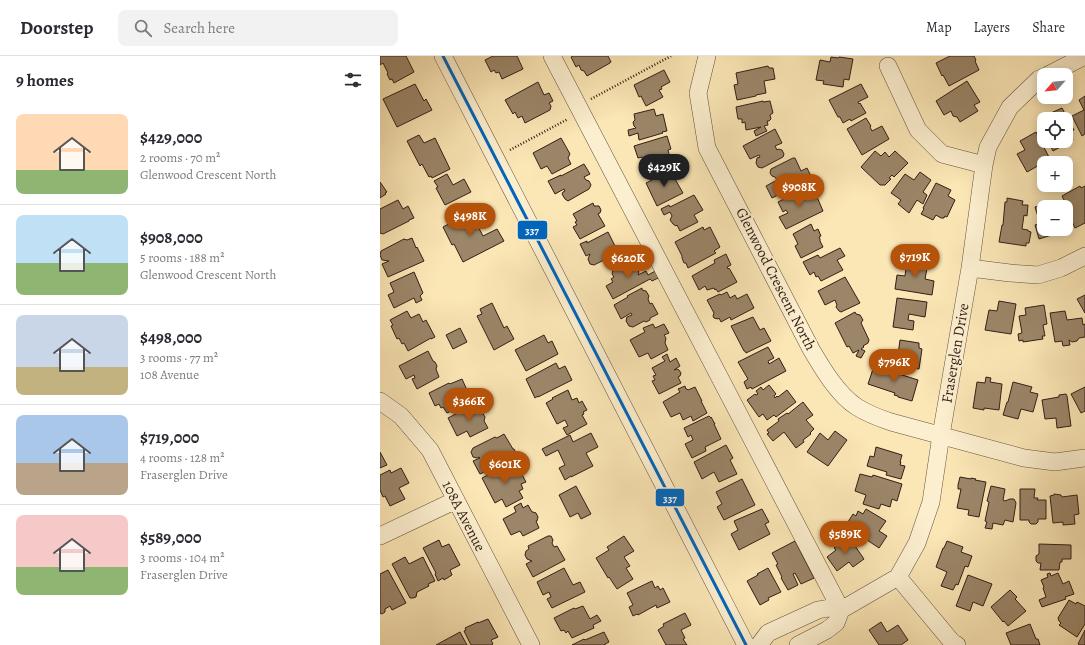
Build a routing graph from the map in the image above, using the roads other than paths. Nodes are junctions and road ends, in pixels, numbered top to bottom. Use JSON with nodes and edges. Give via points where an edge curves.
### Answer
{"nodes":[{"id":1,"x":443,"y":56,"type":"edge"},
{"id":2,"x":552,"y":56,"type":"edge"},
{"id":3,"x":707,"y":56,"type":"edge"},
{"id":4,"x":1085,"y":56,"type":"edge"},
{"id":5,"x":888,"y":66,"type":"dead end"},
{"id":6,"x":1062,"y":68,"type":"edge"},
{"id":7,"x":1037,"y":81,"type":"edge"},
{"id":8,"x":984,"y":165,"type":"junction"},
{"id":9,"x":1085,"y":256,"type":"edge"},
{"id":10,"x":970,"y":268,"type":"junction"},
{"id":11,"x":380,"y":401,"type":"edge"},
{"id":12,"x":941,"y":435,"type":"junction"},
{"id":13,"x":1085,"y":458,"type":"edge"},
{"id":14,"x":456,"y":500,"type":"junction"},
{"id":15,"x":380,"y":536,"type":"edge"},
{"id":16,"x":898,"y":577,"type":"junction"},
{"id":17,"x":841,"y":610,"type":"junction"},
{"id":18,"x":531,"y":645,"type":"edge"},
{"id":19,"x":746,"y":645,"type":"edge"},
{"id":20,"x":759,"y":645,"type":"edge"},
{"id":21,"x":798,"y":645,"type":"edge"},
{"id":22,"x":958,"y":645,"type":"edge"}],
"edges":[{"from":1,"to":19,"type":"street"},
{"from":2,"to":17,"type":"street"},
{"from":3,"to":12,"type":"street","name":"Glenwood Crescent North","via":[[698,93],[707,148],[820,364],[830,380],[855,406],[872,416]]},
{"from":4,"to":6,"type":"street"},
{"from":5,"to":8,"type":"street","via":[[918,130],[942,154]]},
{"from":7,"to":8,"type":"street","name":"Fraserglen Drive","via":[[1010,107],[988,147]]},
{"from":8,"to":10,"type":"street","name":"Fraserglen Drive"},
{"from":9,"to":10,"type":"street","via":[[1061,268],[1038,275]]},
{"from":10,"to":12,"type":"street","name":"Fraserglen Drive"},
{"from":11,"to":14,"type":"street","name":"108A Avenue","via":[[401,416],[430,450]]},
{"from":12,"to":13,"type":"street","name":"Glenwood Crescent North","via":[[1024,458],[1055,462]]},
{"from":12,"to":16,"type":"street","name":"Fraserglen Drive","via":[[931,502],[917,543]]},
{"from":14,"to":15,"type":"street"},
{"from":14,"to":18,"type":"street","name":"108A Avenue"},
{"from":16,"to":17,"type":"street"},
{"from":16,"to":22,"type":"street","via":[[952,642]]},
{"from":17,"to":20,"type":"street","via":[[818,610],[768,633]]},
{"from":17,"to":21,"type":"street","via":[[836,623]]}]}
